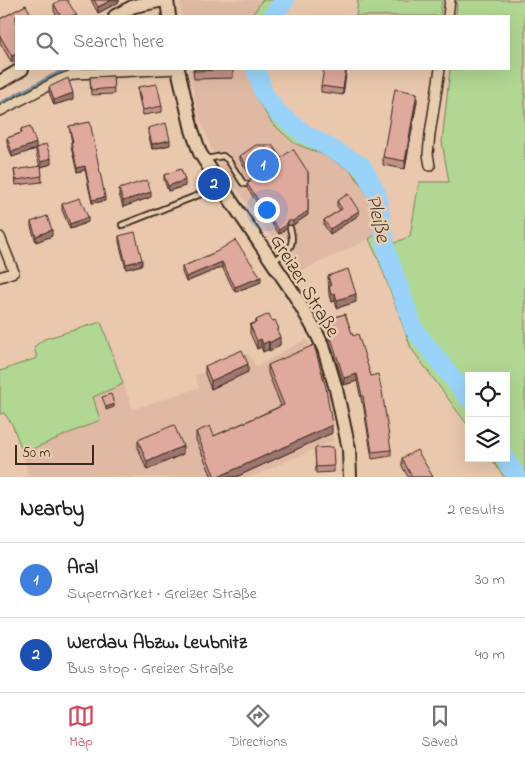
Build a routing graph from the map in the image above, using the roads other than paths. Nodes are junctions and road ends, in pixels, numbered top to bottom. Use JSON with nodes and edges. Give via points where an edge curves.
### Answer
{"nodes":[{"id":1,"x":165,"y":0,"type":"edge"},
{"id":2,"x":450,"y":0,"type":"edge"},
{"id":3,"x":117,"y":15,"type":"edge"},
{"id":4,"x":170,"y":15,"type":"edge"},
{"id":5,"x":448,"y":15,"type":"edge"},
{"id":6,"x":20,"y":70,"type":"edge"},
{"id":7,"x":157,"y":70,"type":"edge"},
{"id":8,"x":178,"y":70,"type":"edge"},
{"id":9,"x":440,"y":70,"type":"edge"},
{"id":10,"x":0,"y":82,"type":"edge"},
{"id":11,"x":0,"y":111,"type":"edge"},
{"id":12,"x":204,"y":160,"type":"junction"},
{"id":13,"x":430,"y":166,"type":"dead end"},
{"id":14,"x":246,"y":184,"type":"edge"},
{"id":15,"x":221,"y":186,"type":"junction"},
{"id":16,"x":122,"y":225,"type":"dead end"},
{"id":17,"x":290,"y":228,"type":"dead end"},
{"id":18,"x":0,"y":237,"type":"edge"},
{"id":19,"x":273,"y":262,"type":"junction"},
{"id":20,"x":0,"y":277,"type":"edge"},
{"id":21,"x":351,"y":474,"type":"edge"}],
"edges":[{"from":1,"to":3,"type":"street","via":[[134,6]]},
{"from":1,"to":4,"type":"street"},
{"from":2,"to":5,"type":"street"},
{"from":6,"to":10,"type":"street"},
{"from":7,"to":11,"type":"street","via":[[75,74]]},
{"from":8,"to":12,"type":"street","name":"Greizer Straße","via":[[192,130]]},
{"from":9,"to":13,"type":"street","via":[[430,134]]},
{"from":12,"to":14,"type":"lane","via":[[223,156]]},
{"from":12,"to":15,"type":"street","name":"Greizer Straße"},
{"from":15,"to":16,"type":"lane"},
{"from":15,"to":19,"type":"street","name":"Greizer Straße"},
{"from":17,"to":19,"type":"lane","via":[[293,239],[289,249]]},
{"from":18,"to":20,"type":"street","via":[[14,272]]},
{"from":19,"to":21,"type":"street","name":"Greizer Straße","via":[[324,349],[350,448]]}]}
